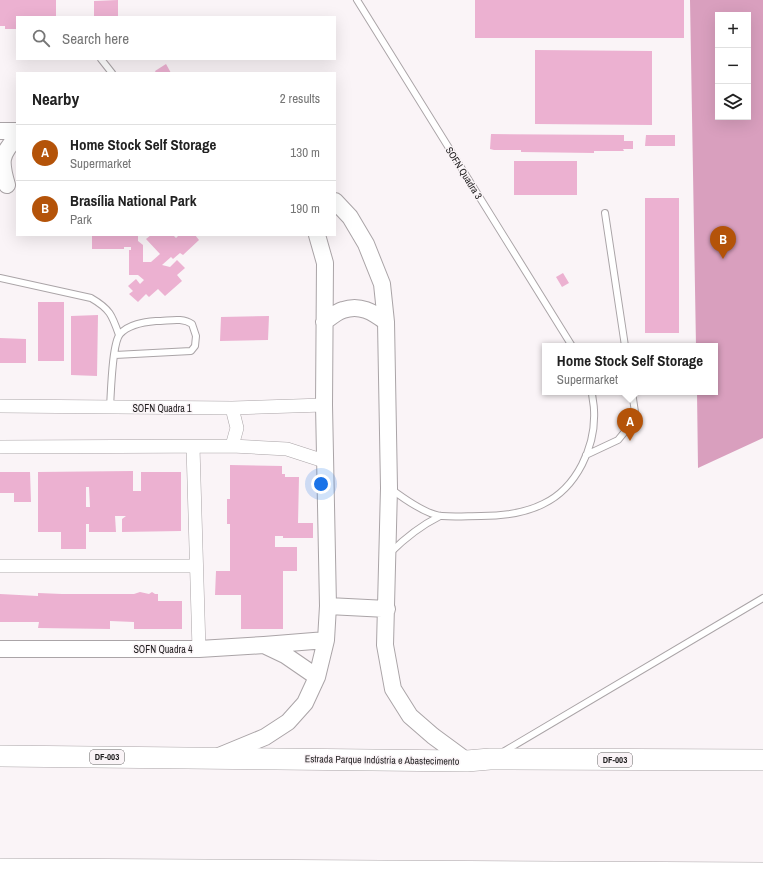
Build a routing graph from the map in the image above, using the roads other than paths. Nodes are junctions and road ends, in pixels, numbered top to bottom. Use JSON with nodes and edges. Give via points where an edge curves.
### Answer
{"nodes":[{"id":1,"x":357,"y":0,"type":"edge"},
{"id":2,"x":102,"y":60,"type":"edge"},
{"id":3,"x":111,"y":72,"type":"edge"},
{"id":4,"x":0,"y":131,"type":"edge"},
{"id":5,"x":16,"y":131,"type":"edge"},
{"id":6,"x":16,"y":138,"type":"edge"},
{"id":7,"x":8,"y":185,"type":"edge"},
{"id":8,"x":336,"y":202,"type":"edge"},
{"id":9,"x":605,"y":213,"type":"dead end"},
{"id":10,"x":317,"y":236,"type":"edge"},
{"id":11,"x":0,"y":278,"type":"edge"},
{"id":12,"x":324,"y":322,"type":"junction"},
{"id":13,"x":386,"y":322,"type":"junction"},
{"id":14,"x":119,"y":335,"type":"junction"},
{"id":15,"x":570,"y":343,"type":"edge"},
{"id":16,"x":625,"y":343,"type":"edge"},
{"id":17,"x":114,"y":355,"type":"junction"},
{"id":18,"x":592,"y":395,"type":"edge"},
{"id":19,"x":632,"y":395,"type":"edge"},
{"id":20,"x":324,"y":405,"type":"junction"},
{"id":21,"x":1,"y":407,"type":"edge"},
{"id":22,"x":110,"y":408,"type":"junction"},
{"id":23,"x":232,"y":408,"type":"junction"},
{"id":24,"x":1,"y":445,"type":"edge"},
{"id":25,"x":232,"y":446,"type":"junction"},
{"id":26,"x":193,"y":447,"type":"junction"},
{"id":27,"x":586,"y":455,"type":"junction"},
{"id":28,"x":324,"y":461,"type":"junction"},
{"id":29,"x":389,"y":488,"type":"junction"},
{"id":30,"x":440,"y":516,"type":"junction"},
{"id":31,"x":388,"y":555,"type":"junction"},
{"id":32,"x":0,"y":566,"type":"edge"},
{"id":33,"x":196,"y":566,"type":"junction"},
{"id":34,"x":763,"y":598,"type":"edge"},
{"id":35,"x":328,"y":606,"type":"junction"},
{"id":36,"x":387,"y":609,"type":"junction"},
{"id":37,"x":326,"y":640,"type":"junction"},
{"id":38,"x":264,"y":645,"type":"junction"},
{"id":39,"x":0,"y":649,"type":"edge"},
{"id":40,"x":199,"y":649,"type":"junction"},
{"id":41,"x":317,"y":677,"type":"junction"},
{"id":42,"x":0,"y":756,"type":"edge"},
{"id":43,"x":215,"y":758,"type":"junction"},
{"id":44,"x":490,"y":759,"type":"junction"},
{"id":45,"x":467,"y":760,"type":"junction"},
{"id":46,"x":763,"y":760,"type":"edge"},
{"id":47,"x":0,"y":868,"type":"edge"},
{"id":48,"x":763,"y":873,"type":"edge"}],
"edges":[{"from":1,"to":15,"type":"lane","name":"SOFN Quadra 3"},
{"from":2,"to":3,"type":"lane"},
{"from":4,"to":5,"type":"street"},
{"from":6,"to":7,"type":"street","via":[[7,147],[3,156],[2,168]]},
{"from":8,"to":13,"type":"street","via":[[350,217],[366,244],[382,284]]},
{"from":9,"to":16,"type":"lane"},
{"from":10,"to":12,"type":"street","via":[[325,263]]},
{"from":11,"to":14,"type":"lane","via":[[92,298],[104,305],[113,317]]},
{"from":12,"to":13,"type":"street","via":[[342,310],[359,308],[373,312]]},
{"from":12,"to":20,"type":"street"},
{"from":13,"to":29,"type":"street"},
{"from":14,"to":17,"type":"lane"},
{"from":14,"to":17,"type":"lane","via":[[128,327],[144,322],[186,320],[192,324],[196,336],[195,346],[190,351]]},
{"from":17,"to":22,"type":"lane"},
{"from":18,"to":27,"type":"lane","via":[[594,411],[591,440]]},
{"from":19,"to":27,"type":"lane","via":[[635,412],[632,423],[618,440]]},
{"from":20,"to":23,"type":"street","name":"SOFN Quadra 1"},
{"from":20,"to":28,"type":"street"},
{"from":21,"to":22,"type":"street","name":"SOFN Quadra 1"},
{"from":22,"to":23,"type":"street","name":"SOFN Quadra 1"},
{"from":23,"to":25,"type":"street","via":[[237,428]]},
{"from":24,"to":26,"type":"street"},
{"from":25,"to":26,"type":"street"},
{"from":25,"to":28,"type":"street","via":[[287,449]]},
{"from":26,"to":33,"type":"street"},
{"from":27,"to":30,"type":"lane","via":[[581,469],[564,490],[544,504],[525,511],[493,516]]},
{"from":28,"to":35,"type":"street"},
{"from":29,"to":30,"type":"lane","via":[[406,500]]},
{"from":29,"to":31,"type":"street"},
{"from":30,"to":31,"type":"lane","via":[[414,531]]},
{"from":31,"to":36,"type":"street"},
{"from":32,"to":33,"type":"street"},
{"from":33,"to":40,"type":"street"},
{"from":34,"to":44,"type":"lane"},
{"from":35,"to":36,"type":"street"},
{"from":35,"to":37,"type":"street"},
{"from":36,"to":45,"type":"street","via":[[385,645],[393,688],[410,716]]},
{"from":37,"to":38,"type":"street","name":"SOFN Quadra 4"},
{"from":37,"to":41,"type":"street"},
{"from":38,"to":40,"type":"street","name":"SOFN Quadra 4"},
{"from":38,"to":41,"type":"street"},
{"from":39,"to":40,"type":"street","name":"SOFN Quadra 4"},
{"from":41,"to":43,"type":"street","via":[[305,703],[288,722],[265,737]]},
{"from":42,"to":43,"type":"highway","name":"Estrada Parque Indústria e Abastecimento","number":"DF-003"},
{"from":43,"to":45,"type":"highway","name":"Estrada Parque Indústria e Abastecimento","number":"DF-003"},
{"from":44,"to":45,"type":"highway","name":"Estrada Parque Indústria e Abastecimento","number":"DF-003"},
{"from":44,"to":46,"type":"highway","name":"Estrada Parque Indústria e Abastecimento","number":"DF-003"},
{"from":47,"to":48,"type":"highway"}]}
